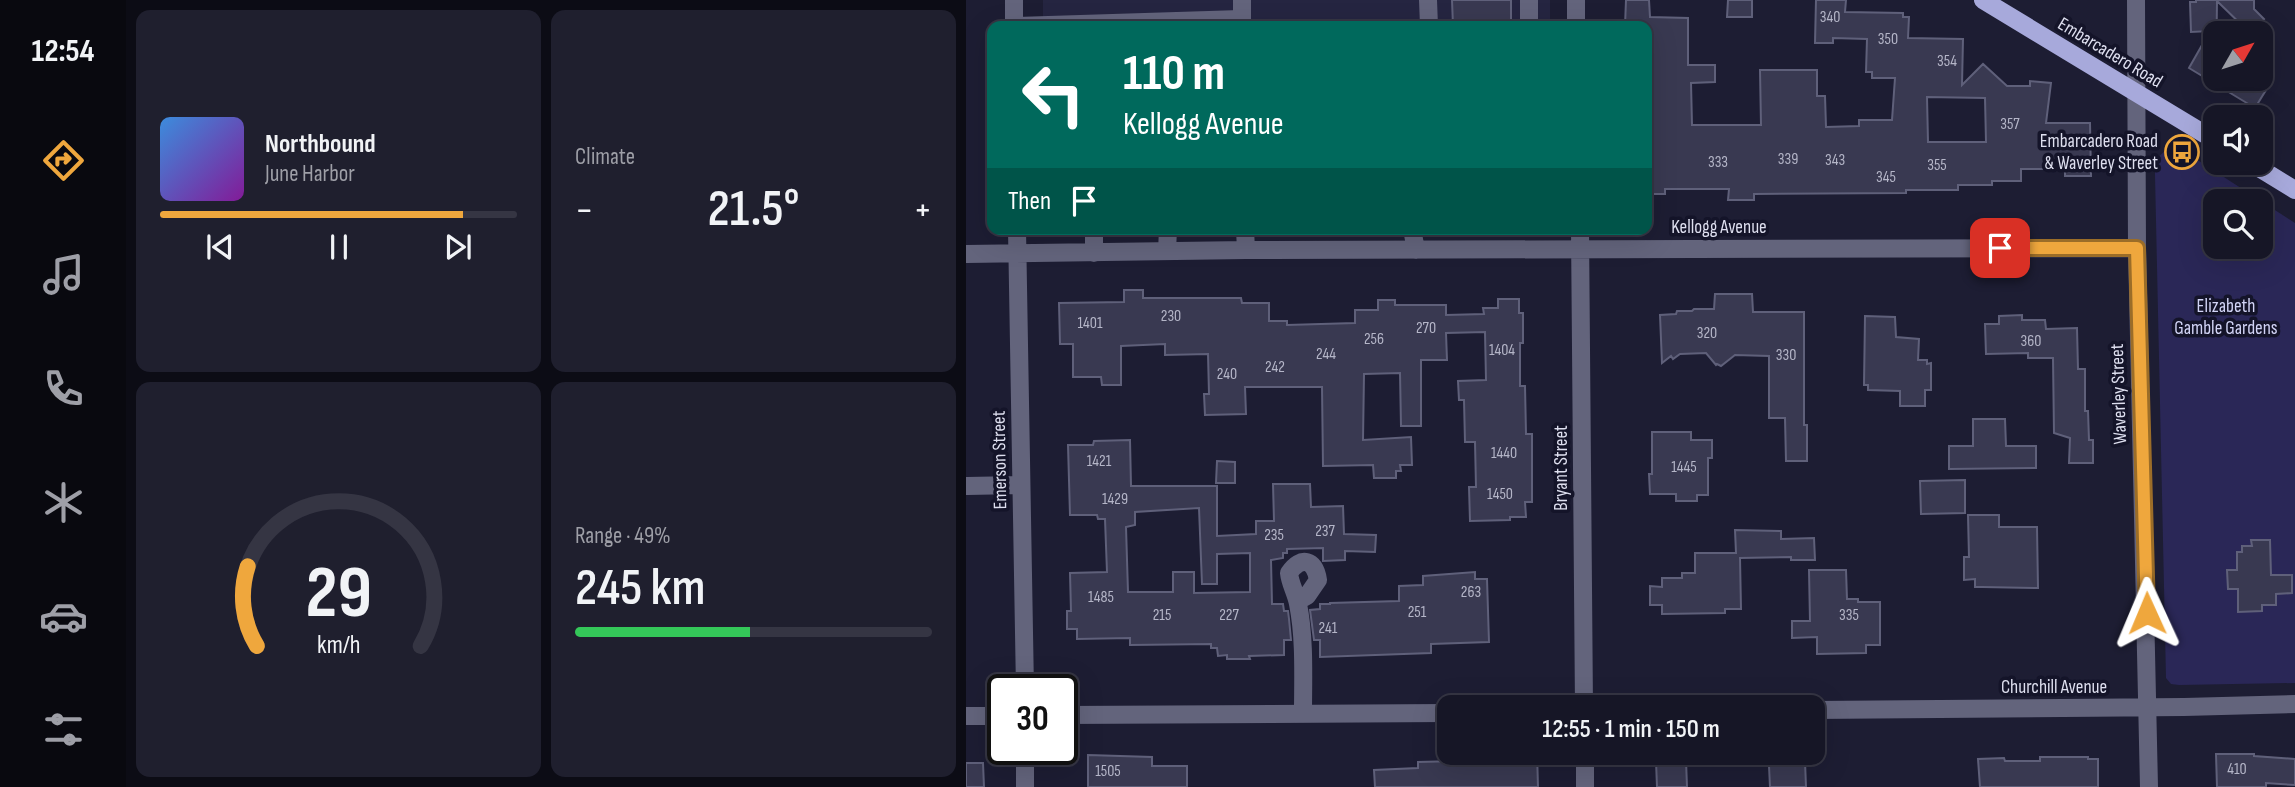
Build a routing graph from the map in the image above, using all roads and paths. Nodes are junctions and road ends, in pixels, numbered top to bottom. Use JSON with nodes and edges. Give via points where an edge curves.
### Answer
{"nodes":[{"id":1,"x":1014,"y":0,"type":"edge"},
{"id":2,"x":1242,"y":0,"type":"edge"},
{"id":3,"x":1428,"y":0,"type":"edge"},
{"id":4,"x":1529,"y":0,"type":"edge"},
{"id":5,"x":1576,"y":0,"type":"edge"},
{"id":6,"x":1983,"y":0,"type":"edge"},
{"id":7,"x":2136,"y":0,"type":"edge"},
{"id":8,"x":1014,"y":21,"type":"edge"},
{"id":9,"x":1241,"y":21,"type":"edge"},
{"id":10,"x":1429,"y":21,"type":"edge"},
{"id":11,"x":1529,"y":21,"type":"edge"},
{"id":12,"x":1576,"y":21,"type":"edge"},
{"id":13,"x":2136,"y":92,"type":"junction"},
{"id":14,"x":2203,"y":133,"type":"edge"},
{"id":15,"x":2271,"y":175,"type":"edge"},
{"id":16,"x":2295,"y":190,"type":"edge"},
{"id":17,"x":1017,"y":235,"type":"edge"},
{"id":18,"x":1094,"y":235,"type":"edge"},
{"id":19,"x":1168,"y":235,"type":"edge"},
{"id":20,"x":1245,"y":235,"type":"edge"},
{"id":21,"x":1413,"y":235,"type":"edge"},
{"id":22,"x":1580,"y":235,"type":"edge"},
{"id":23,"x":2137,"y":248,"type":"junction"},
{"id":24,"x":1580,"y":249,"type":"junction"},
{"id":25,"x":1246,"y":250,"type":"junction"},
{"id":26,"x":1416,"y":250,"type":"junction"},
{"id":27,"x":1167,"y":251,"type":"junction"},
{"id":28,"x":1094,"y":253,"type":"junction"},
{"id":29,"x":966,"y":254,"type":"edge"},
{"id":30,"x":1017,"y":254,"type":"junction"},
{"id":31,"x":1021,"y":485,"type":"junction"},
{"id":32,"x":967,"y":486,"type":"edge"},
{"id":33,"x":1298,"y":601,"type":"dead end"},
{"id":34,"x":1025,"y":674,"type":"edge"},
{"id":35,"x":1584,"y":695,"type":"edge"},
{"id":36,"x":2295,"y":704,"type":"edge"},
{"id":37,"x":2148,"y":707,"type":"junction"},
{"id":38,"x":1825,"y":710,"type":"edge"},
{"id":39,"x":1437,"y":713,"type":"edge"},
{"id":40,"x":1303,"y":714,"type":"junction"},
{"id":41,"x":1078,"y":715,"type":"edge"},
{"id":42,"x":966,"y":716,"type":"edge"},
{"id":43,"x":987,"y":716,"type":"edge"},
{"id":44,"x":1025,"y":765,"type":"edge"},
{"id":45,"x":1585,"y":765,"type":"edge"},
{"id":46,"x":1025,"y":787,"type":"edge"},
{"id":47,"x":1585,"y":787,"type":"edge"},
{"id":48,"x":2149,"y":787,"type":"edge"}],
"edges":[{"from":1,"to":8,"type":"street"},
{"from":2,"to":9,"type":"street"},
{"from":3,"to":10,"type":"street"},
{"from":4,"to":11,"type":"street"},
{"from":5,"to":12,"type":"street"},
{"from":6,"to":13,"type":"main road","name":"Embarcadero Road"},
{"from":7,"to":13,"type":"street","name":"Waverley Street"},
{"from":13,"to":14,"type":"main road","name":"Embarcadero Road"},
{"from":13,"to":23,"type":"street","name":"Waverley Street"},
{"from":15,"to":16,"type":"main road"},
{"from":17,"to":30,"type":"street","name":"Emerson Street"},
{"from":18,"to":28,"type":"street"},
{"from":19,"to":27,"type":"street"},
{"from":20,"to":25,"type":"street"},
{"from":21,"to":26,"type":"street"},
{"from":22,"to":24,"type":"street","name":"Bryant Street"},
{"from":23,"to":24,"type":"street","name":"Kellogg Avenue"},
{"from":23,"to":37,"type":"street","name":"Waverley Street"},
{"from":24,"to":26,"type":"street","name":"Kellogg Avenue"},
{"from":24,"to":35,"type":"street","name":"Bryant Street"},
{"from":25,"to":26,"type":"street","name":"Kellogg Avenue"},
{"from":25,"to":27,"type":"street","name":"Kellogg Avenue"},
{"from":27,"to":28,"type":"street","name":"Kellogg Avenue"},
{"from":28,"to":30,"type":"street","name":"Kellogg Avenue"},
{"from":29,"to":30,"type":"street","name":"Kellogg Avenue"},
{"from":30,"to":31,"type":"street","name":"Emerson Street"},
{"from":31,"to":32,"type":"street"},
{"from":31,"to":34,"type":"street","name":"Emerson Street"},
{"from":33,"to":40,"type":"street"},
{"from":36,"to":37,"type":"street","name":"Churchill Avenue"},
{"from":37,"to":38,"type":"street","name":"Churchill Avenue"},
{"from":37,"to":48,"type":"street","name":"Waverley Street"},
{"from":39,"to":40,"type":"street"},
{"from":40,"to":41,"type":"street"},
{"from":42,"to":43,"type":"street"},
{"from":44,"to":46,"type":"street"},
{"from":45,"to":47,"type":"street"}]}
